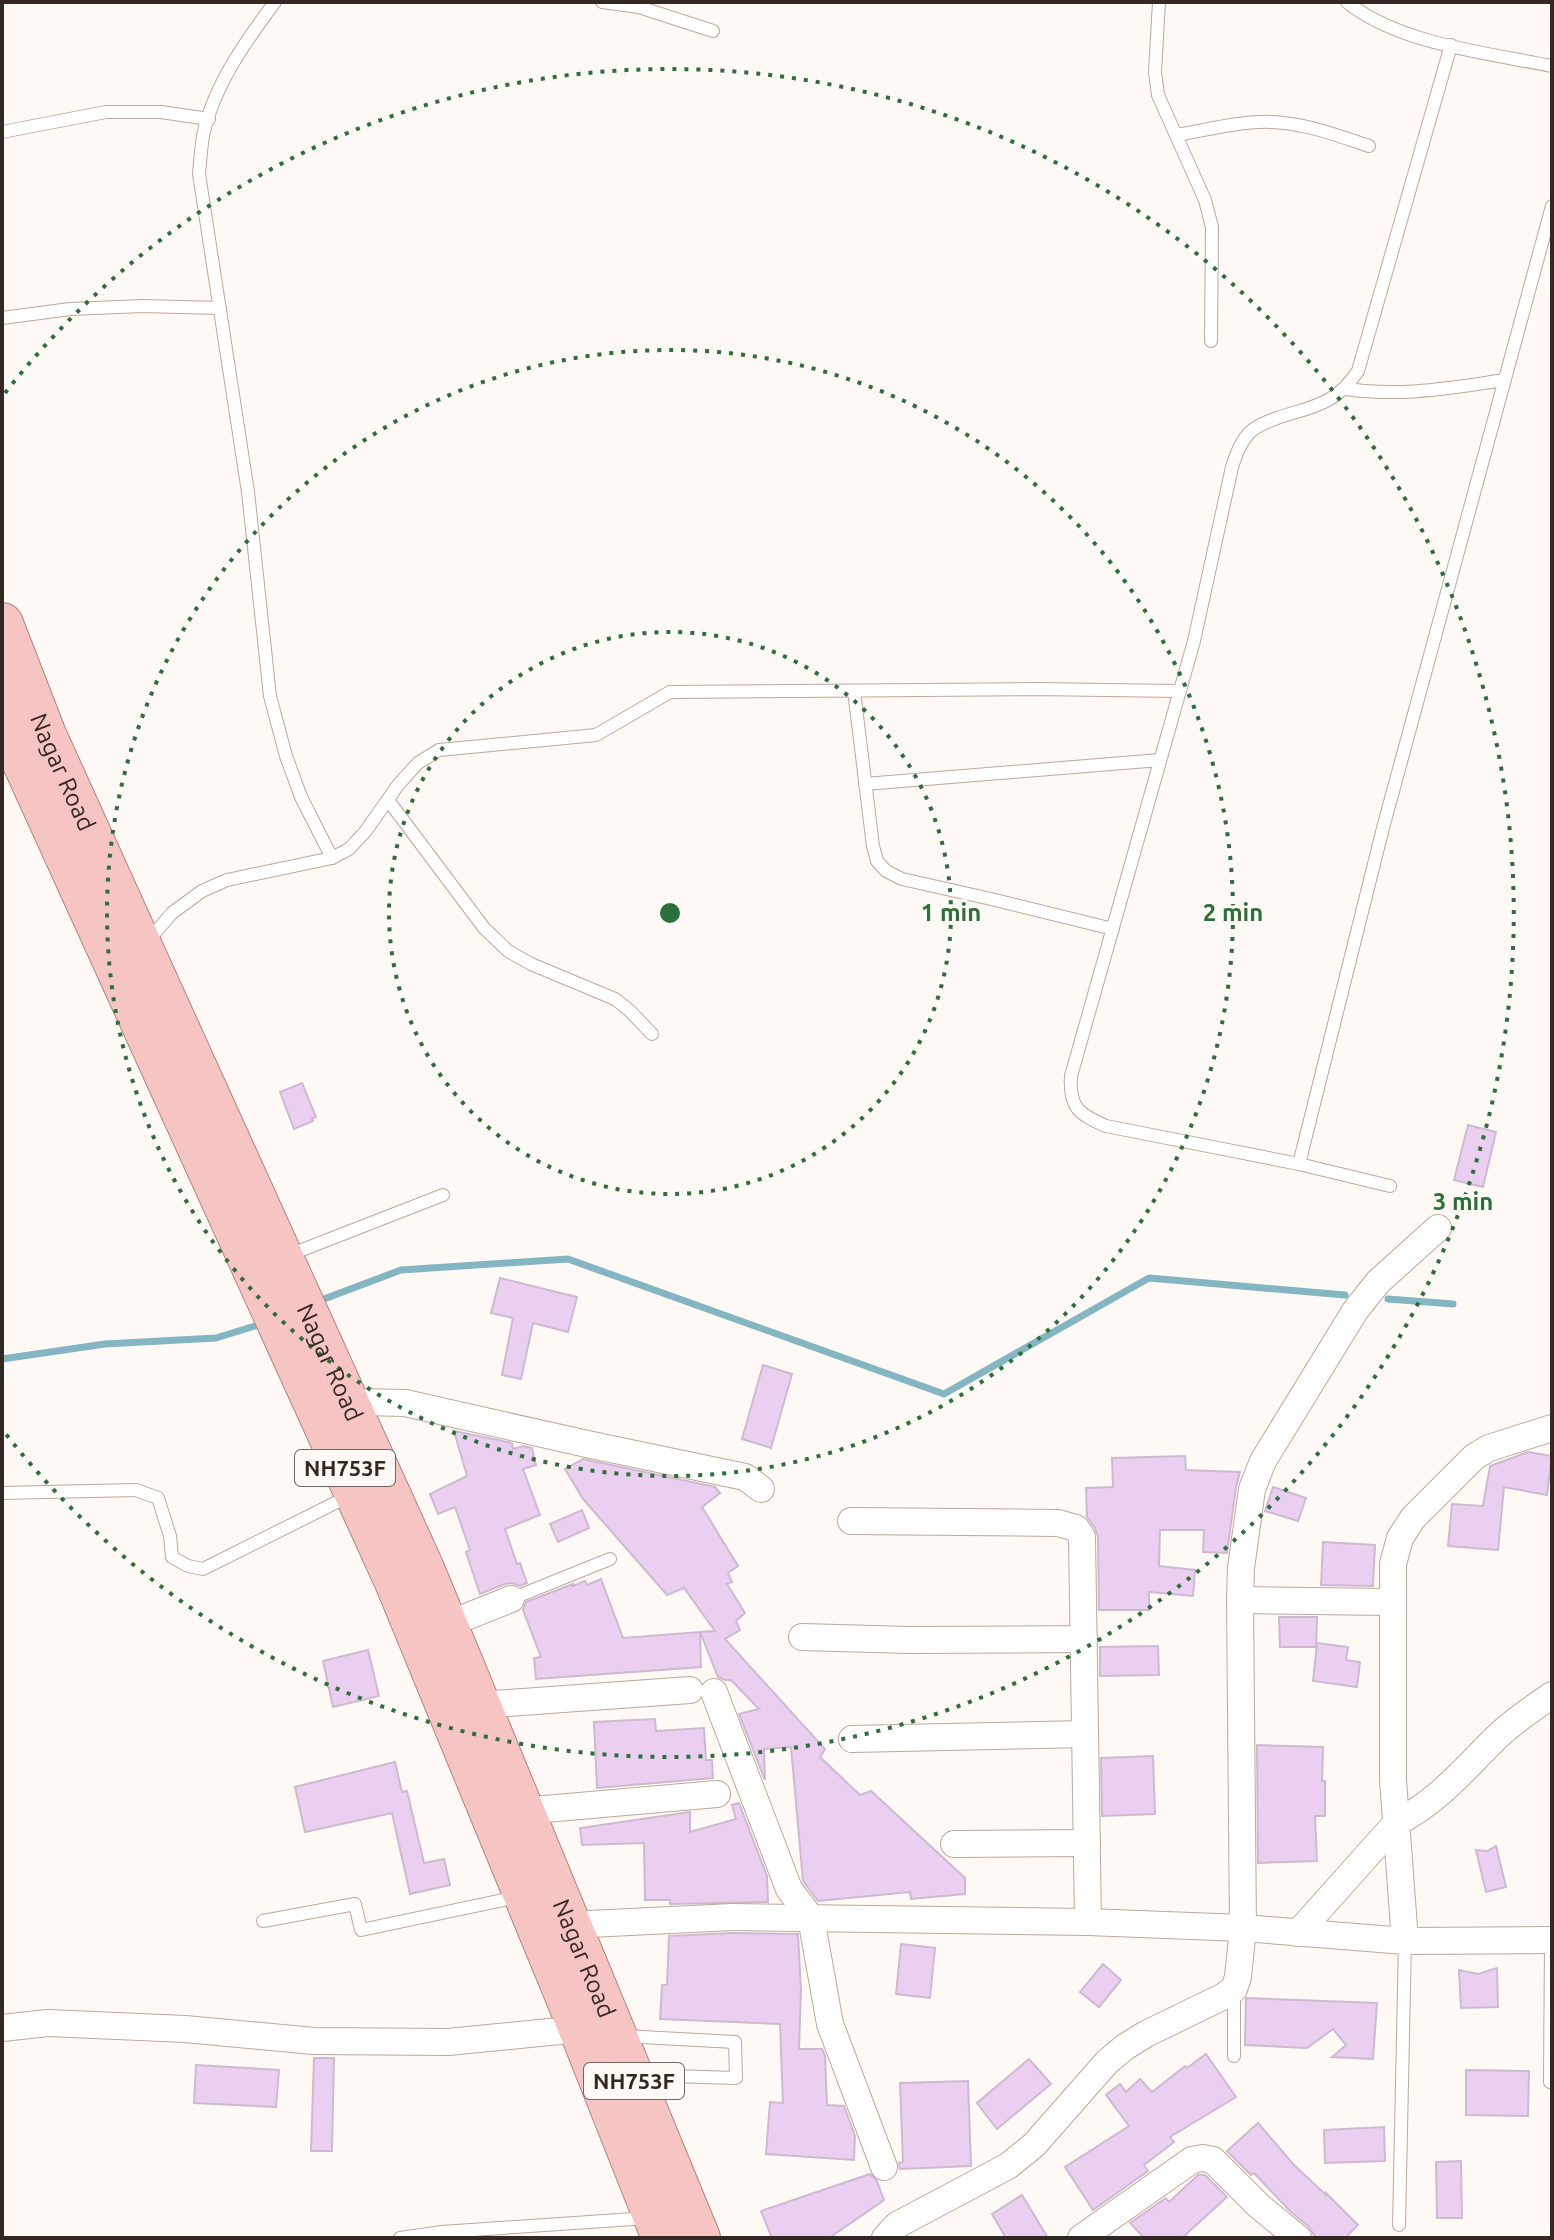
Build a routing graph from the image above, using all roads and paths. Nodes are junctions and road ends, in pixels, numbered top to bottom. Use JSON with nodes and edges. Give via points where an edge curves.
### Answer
{"nodes":[{"id":1,"x":275,"y":2,"type":"edge"},
{"id":2,"x":602,"y":2,"type":"edge"},
{"id":3,"x":1159,"y":2,"type":"edge"},
{"id":4,"x":1347,"y":2,"type":"edge"},
{"id":5,"x":713,"y":31,"type":"dead end"},
{"id":6,"x":1451,"y":45,"type":"junction"},
{"id":7,"x":1552,"y":66,"type":"edge"},
{"id":8,"x":209,"y":119,"type":"junction"},
{"id":9,"x":2,"y":132,"type":"edge"},
{"id":10,"x":1176,"y":135,"type":"junction"},
{"id":11,"x":1369,"y":146,"type":"dead end"},
{"id":12,"x":1552,"y":206,"type":"edge"},
{"id":13,"x":220,"y":308,"type":"junction"},
{"id":14,"x":2,"y":318,"type":"edge"},
{"id":15,"x":1211,"y":341,"type":"dead end"},
{"id":16,"x":1505,"y":380,"type":"junction"},
{"id":17,"x":1346,"y":389,"type":"junction"},
{"id":18,"x":2,"y":624,"type":"edge"},
{"id":19,"x":854,"y":691,"type":"junction"},
{"id":20,"x":1179,"y":691,"type":"junction"},
{"id":21,"x":2,"y":708,"type":"edge"},
{"id":22,"x":1160,"y":760,"type":"junction"},
{"id":23,"x":865,"y":784,"type":"junction"},
{"id":24,"x":388,"y":800,"type":"junction"},
{"id":25,"x":332,"y":858,"type":"junction"},
{"id":26,"x":1113,"y":929,"type":"junction"},
{"id":27,"x":141,"y":948,"type":"junction"},
{"id":28,"x":652,"y":1034,"type":"dead end"},
{"id":29,"x":1299,"y":1164,"type":"junction"},
{"id":30,"x":1390,"y":1186,"type":"dead end"},
{"id":31,"x":443,"y":1195,"type":"dead end"},
{"id":32,"x":1438,"y":1228,"type":"dead end"},
{"id":33,"x":282,"y":1257,"type":"junction"},
{"id":34,"x":346,"y":1399,"type":"junction"},
{"id":35,"x":1552,"y":1428,"type":"edge"},
{"id":36,"x":761,"y":1489,"type":"dead end"},
{"id":37,"x":2,"y":1493,"type":"edge"},
{"id":38,"x":356,"y":1493,"type":"junction"},
{"id":39,"x":851,"y":1521,"type":"dead end"},
{"id":40,"x":610,"y":1559,"type":"dead end"},
{"id":41,"x":511,"y":1599,"type":"joint"},
{"id":42,"x":1240,"y":1600,"type":"junction"},
{"id":43,"x":1392,"y":1602,"type":"junction"},
{"id":44,"x":446,"y":1625,"type":"junction"},
{"id":45,"x":802,"y":1637,"type":"dead end"},
{"id":46,"x":1084,"y":1639,"type":"junction"},
{"id":47,"x":1552,"y":1695,"type":"edge"},
{"id":48,"x":479,"y":1705,"type":"junction"},
{"id":49,"x":1085,"y":1734,"type":"junction"},
{"id":50,"x":852,"y":1739,"type":"dead end"},
{"id":51,"x":717,"y":1794,"type":"dead end"},
{"id":52,"x":522,"y":1811,"type":"junction"},
{"id":53,"x":1397,"y":1822,"type":"junction"},
{"id":54,"x":1087,"y":1843,"type":"junction"},
{"id":55,"x":954,"y":1844,"type":"dead end"},
{"id":56,"x":525,"y":1896,"type":"junction"},
{"id":57,"x":811,"y":1918,"type":"junction"},
{"id":58,"x":263,"y":1921,"type":"dead end"},
{"id":59,"x":1088,"y":1922,"type":"junction"},
{"id":60,"x":569,"y":1925,"type":"junction"},
{"id":61,"x":1243,"y":1928,"type":"junction"},
{"id":62,"x":1298,"y":1933,"type":"junction"},
{"id":63,"x":1552,"y":1935,"type":"edge"},
{"id":64,"x":1405,"y":1941,"type":"junction"},
{"id":65,"x":1234,"y":1989,"type":"junction"},
{"id":66,"x":2,"y":2028,"type":"edge"},
{"id":67,"x":598,"y":2032,"type":"junction"},
{"id":68,"x":1234,"y":2056,"type":"dead end"},
{"id":69,"x":631,"y":2075,"type":"junction"},
{"id":70,"x":1550,"y":2082,"type":"dead end"},
{"id":71,"x":884,"y":2167,"type":"dead end"},
{"id":72,"x":1399,"y":2225,"type":"dead end"},
{"id":73,"x":659,"y":2228,"type":"edge"},
{"id":74,"x":400,"y":2238,"type":"edge"},
{"id":75,"x":699,"y":2238,"type":"edge"},
{"id":76,"x":885,"y":2238,"type":"edge"},
{"id":77,"x":1081,"y":2238,"type":"edge"},
{"id":78,"x":1298,"y":2238,"type":"edge"}],
"edges":[{"from":1,"to":8,"type":"lane","via":[[220,87]]},
{"from":2,"to":5,"type":"lane","via":[[639,7]]},
{"from":3,"to":10,"type":"lane","via":[[1155,72],[1158,95]]},
{"from":4,"to":6,"type":"lane","via":[[1393,30]]},
{"from":6,"to":7,"type":"lane"},
{"from":6,"to":17,"type":"lane","via":[[1358,371]]},
{"from":8,"to":9,"type":"lane","via":[[106,112]]},
{"from":8,"to":13,"type":"lane","via":[[199,174]]},
{"from":10,"to":11,"type":"lane","via":[[1257,122],[1293,124]]},
{"from":10,"to":15,"type":"lane","via":[[1212,227]]},
{"from":12,"to":16,"type":"lane"},
{"from":13,"to":14,"type":"lane","via":[[129,306]]},
{"from":13,"to":25,"type":"lane","via":[[248,492],[270,696],[301,797]]},
{"from":16,"to":17,"type":"lane","via":[[1408,393]]},
{"from":16,"to":29,"type":"lane","via":[[1383,828]]},
{"from":17,"to":20,"type":"lane","via":[[1326,402],[1263,423],[1238,448]]},
{"from":18,"to":27,"type":"highway","name":"Nagar Road","number":"NH753F","via":[[45,735]]},
{"from":19,"to":20,"type":"lane"},
{"from":19,"to":23,"type":"lane"},
{"from":19,"to":24,"type":"lane","via":[[670,692],[596,735],[439,750],[418,763]]},
{"from":20,"to":22,"type":"lane"},
{"from":21,"to":38,"type":"highway","name":"Nagar Road","number":"NH753F"},
{"from":22,"to":23,"type":"lane"},
{"from":22,"to":26,"type":"lane"},
{"from":23,"to":26,"type":"lane","via":[[873,846],[886,871]]},
{"from":24,"to":25,"type":"lane","via":[[349,849]]},
{"from":24,"to":28,"type":"lane","via":[[484,928],[508,951],[615,999]]},
{"from":25,"to":27,"type":"lane","via":[[227,880],[202,891],[172,913]]},
{"from":26,"to":29,"type":"lane","via":[[1071,1076],[1070,1095],[1076,1106],[1106,1126]]},
{"from":27,"to":33,"type":"highway","name":"Nagar Road","number":"NH753F"},
{"from":29,"to":30,"type":"lane"},
{"from":31,"to":33,"type":"lane"},
{"from":32,"to":42,"type":"street","via":[[1378,1282],[1355,1311],[1263,1461],[1252,1489]]},
{"from":33,"to":34,"type":"highway","name":"Nagar Road","number":"NH753F"},
{"from":34,"to":36,"type":"street","via":[[405,1403],[745,1477]]},
{"from":34,"to":44,"type":"highway","name":"Nagar Road","number":"NH753F"},
{"from":35,"to":43,"type":"street","via":[[1474,1457],[1413,1518],[1393,1564]]},
{"from":37,"to":38,"type":"lane","via":[[136,1490],[158,1498],[172,1557],[203,1569]]},
{"from":38,"to":56,"type":"highway","name":"Nagar Road","number":"NH753F"},
{"from":39,"to":46,"type":"street","via":[[1058,1523],[1076,1528],[1082,1537]]},
{"from":40,"to":41,"type":"lane"},
{"from":41,"to":44,"type":"street"},
{"from":42,"to":43,"type":"street"},
{"from":42,"to":61,"type":"street"},
{"from":43,"to":53,"type":"street"},
{"from":44,"to":48,"type":"highway","name":"Nagar Road","number":"NH753F"},
{"from":45,"to":46,"type":"street"},
{"from":46,"to":49,"type":"street"},
{"from":47,"to":53,"type":"street","via":[[1500,1734],[1439,1795]]},
{"from":48,"to":52,"type":"highway","name":"Nagar Road","number":"NH753F"},
{"from":48,"to":57,"type":"street","via":[[702,1691],[789,1889]]},
{"from":49,"to":50,"type":"street"},
{"from":49,"to":54,"type":"street"},
{"from":51,"to":52,"type":"street"},
{"from":52,"to":60,"type":"highway","name":"Nagar Road","number":"NH753F"},
{"from":53,"to":62,"type":"street"},
{"from":53,"to":64,"type":"street"},
{"from":54,"to":55,"type":"street"},
{"from":54,"to":59,"type":"street"},
{"from":56,"to":58,"type":"lane","via":[[361,1930],[355,1904]]},
{"from":56,"to":67,"type":"highway","name":"Nagar Road","number":"NH753F"},
{"from":57,"to":59,"type":"street"},
{"from":57,"to":60,"type":"street"},
{"from":57,"to":71,"type":"street","via":[[830,2024]]},
{"from":59,"to":61,"type":"street"},
{"from":60,"to":67,"type":"highway","name":"Nagar Road","number":"NH753F"},
{"from":61,"to":62,"type":"street"},
{"from":61,"to":65,"type":"street"},
{"from":62,"to":64,"type":"street"},
{"from":63,"to":64,"type":"street","via":[[1520,1941]]},
{"from":63,"to":70,"type":"lane"},
{"from":64,"to":72,"type":"lane"},
{"from":65,"to":68,"type":"lane"},
{"from":65,"to":76,"type":"street","via":[[1125,2047],[1008,2166],[897,2225]]},
{"from":66,"to":67,"type":"street","via":[[48,2023],[314,2041],[433,2042]]},
{"from":67,"to":69,"type":"highway","name":"Nagar Road","number":"NH753F"},
{"from":67,"to":69,"type":"lane","via":[[735,2042],[736,2078]]},
{"from":67,"to":73,"type":"highway","name":"Nagar Road","number":"NH753F"},
{"from":69,"to":75,"type":"highway","name":"Nagar Road","number":"NH753F"},
{"from":73,"to":74,"type":"lane","via":[[442,2232]]},
{"from":77,"to":78,"type":"street","via":[[1192,2160],[1203,2158],[1223,2168]]}]}
